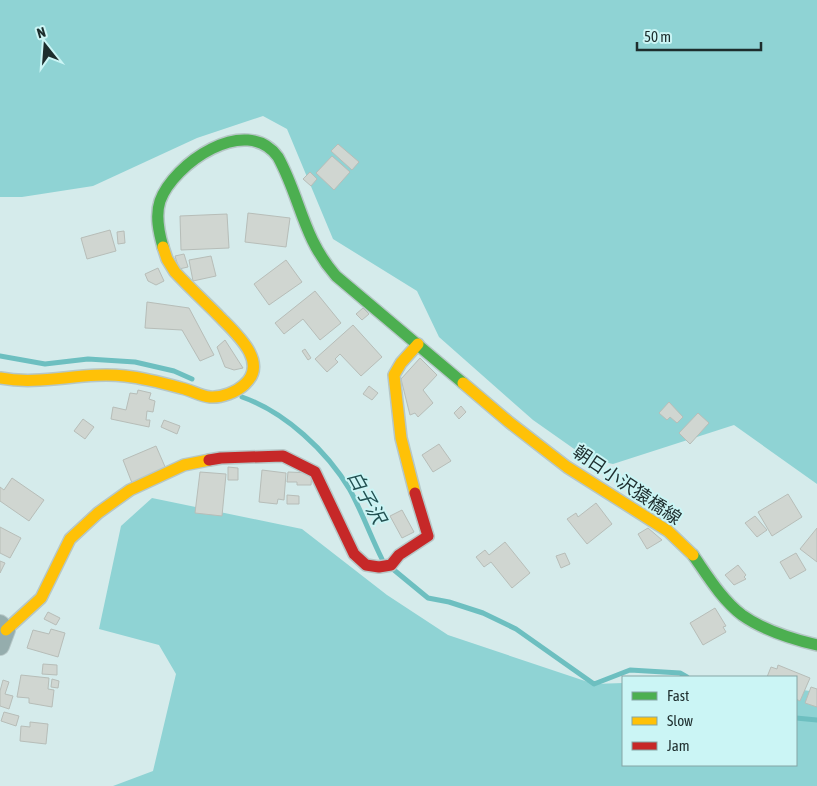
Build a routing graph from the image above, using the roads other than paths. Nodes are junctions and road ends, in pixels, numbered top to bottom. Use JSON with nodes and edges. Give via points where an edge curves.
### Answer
{"nodes":[{"id":1,"x":418,"y":344,"type":"junction"},
{"id":2,"x":0,"y":378,"type":"edge"},
{"id":3,"x":2,"y":633,"type":"edge"},
{"id":4,"x":817,"y":645,"type":"edge"}],
"edges":[{"from":1,"to":2,"type":"main road","name":"朝日小沢猿橋線","via":[[324,263],[312,244],[280,162],[270,148],[257,141],[242,140],[212,147],[184,166],[164,189],[158,203],[158,218],[161,243],[177,273],[250,350],[254,364],[248,383],[238,390],[212,397],[132,376],[20,381]]},
{"from":1,"to":3,"type":"main road","via":[[400,363],[394,375],[401,438],[428,536],[390,565],[366,565],[354,554],[315,472],[283,456],[221,458],[184,466],[130,490],[98,513],[70,538],[40,598]]},
{"from":1,"to":4,"type":"main road","name":"朝日小沢猿橋線","via":[[567,467],[668,531],[688,549],[741,614],[795,640]]}]}
